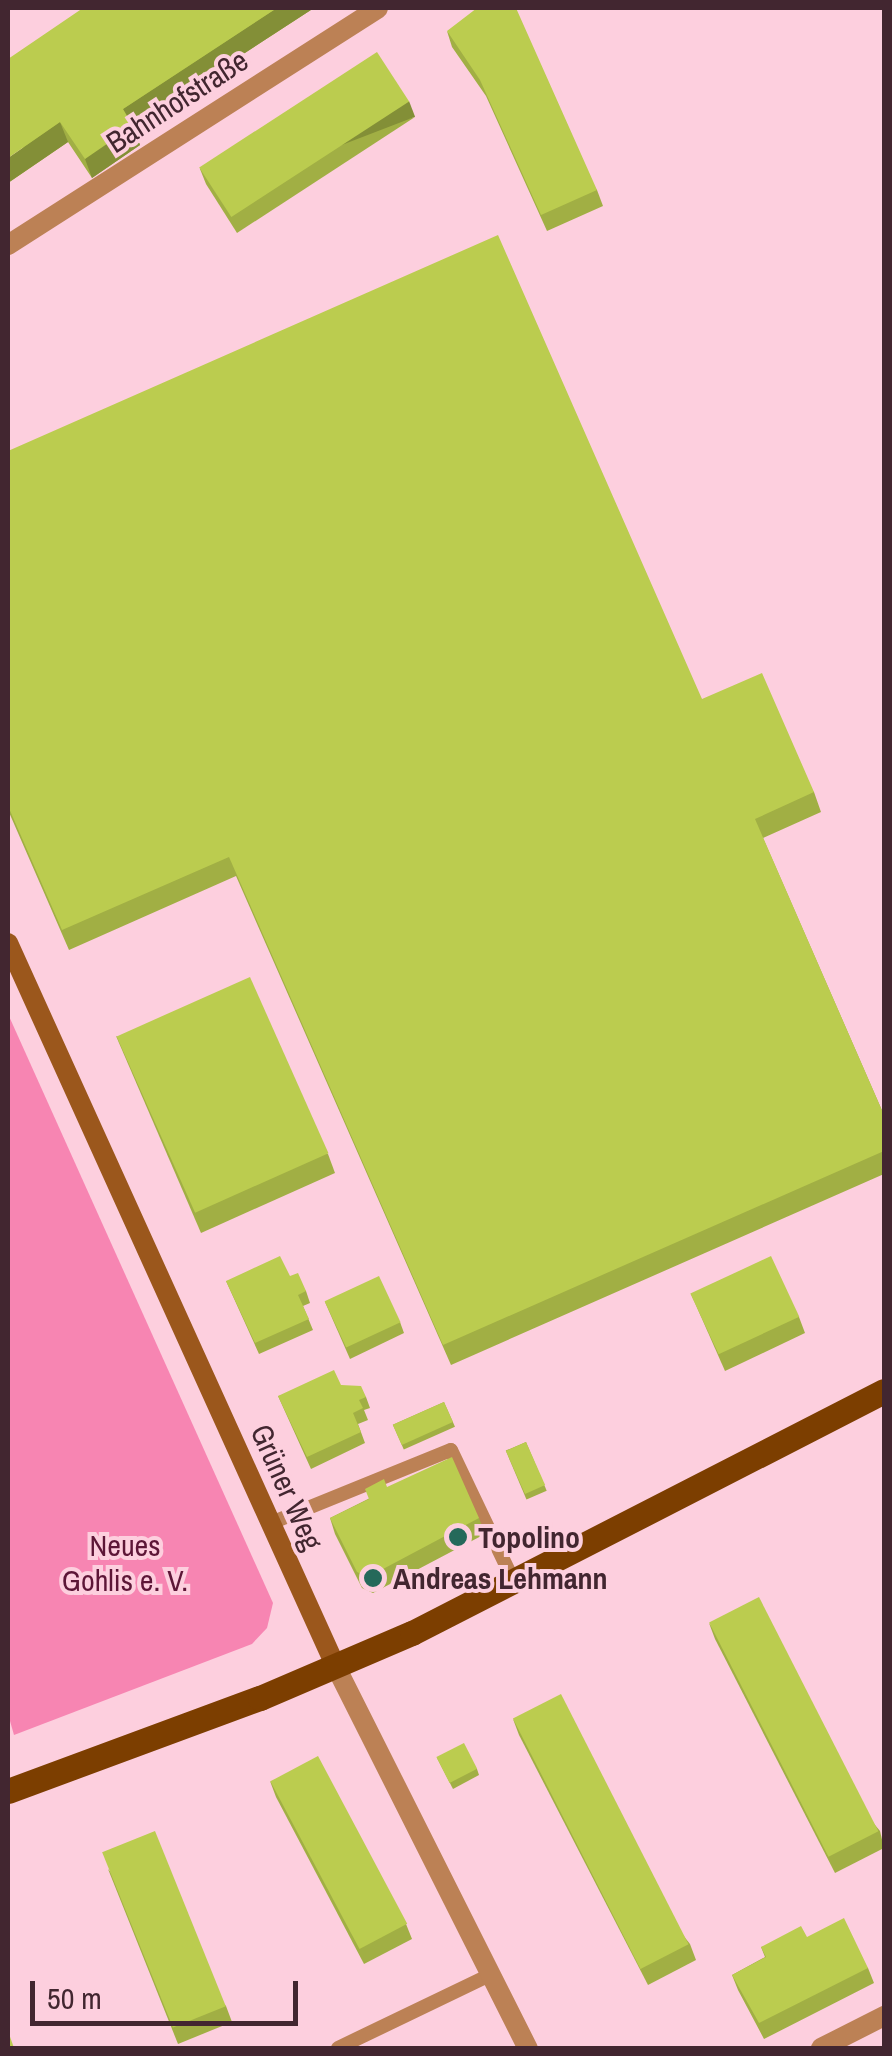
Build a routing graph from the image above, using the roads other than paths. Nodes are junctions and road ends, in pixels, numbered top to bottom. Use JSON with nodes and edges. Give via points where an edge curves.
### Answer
{"nodes":[{"id":1,"x":378,"y":8,"type":"edge"},
{"id":2,"x":8,"y":246,"type":"edge"},
{"id":3,"x":8,"y":943,"type":"edge"},
{"id":4,"x":884,"y":1391,"type":"edge"},
{"id":5,"x":271,"y":1524,"type":"junction"},
{"id":6,"x":514,"y":1582,"type":"junction"},
{"id":7,"x":336,"y":1667,"type":"junction"},
{"id":8,"x":8,"y":1792,"type":"edge"},
{"id":9,"x":490,"y":1975,"type":"junction"},
{"id":10,"x":884,"y":2016,"type":"edge"},
{"id":11,"x":338,"y":2048,"type":"edge"},
{"id":12,"x":528,"y":2048,"type":"edge"},
{"id":13,"x":820,"y":2048,"type":"edge"}],
"edges":[{"from":1,"to":2,"type":"street","name":"Bahnhofstraße"},
{"from":3,"to":5,"type":"street","name":"Grüner Weg"},
{"from":4,"to":6,"type":"main road"},
{"from":5,"to":6,"type":"lane","via":[[451,1450]]},
{"from":5,"to":7,"type":"street","name":"Grüner Weg"},
{"from":6,"to":7,"type":"main road"},
{"from":7,"to":8,"type":"main road"},
{"from":7,"to":9,"type":"street","name":"Grüner Weg"},
{"from":9,"to":11,"type":"lane"},
{"from":9,"to":12,"type":"street","name":"Grüner Weg"},
{"from":10,"to":13,"type":"street"}]}
